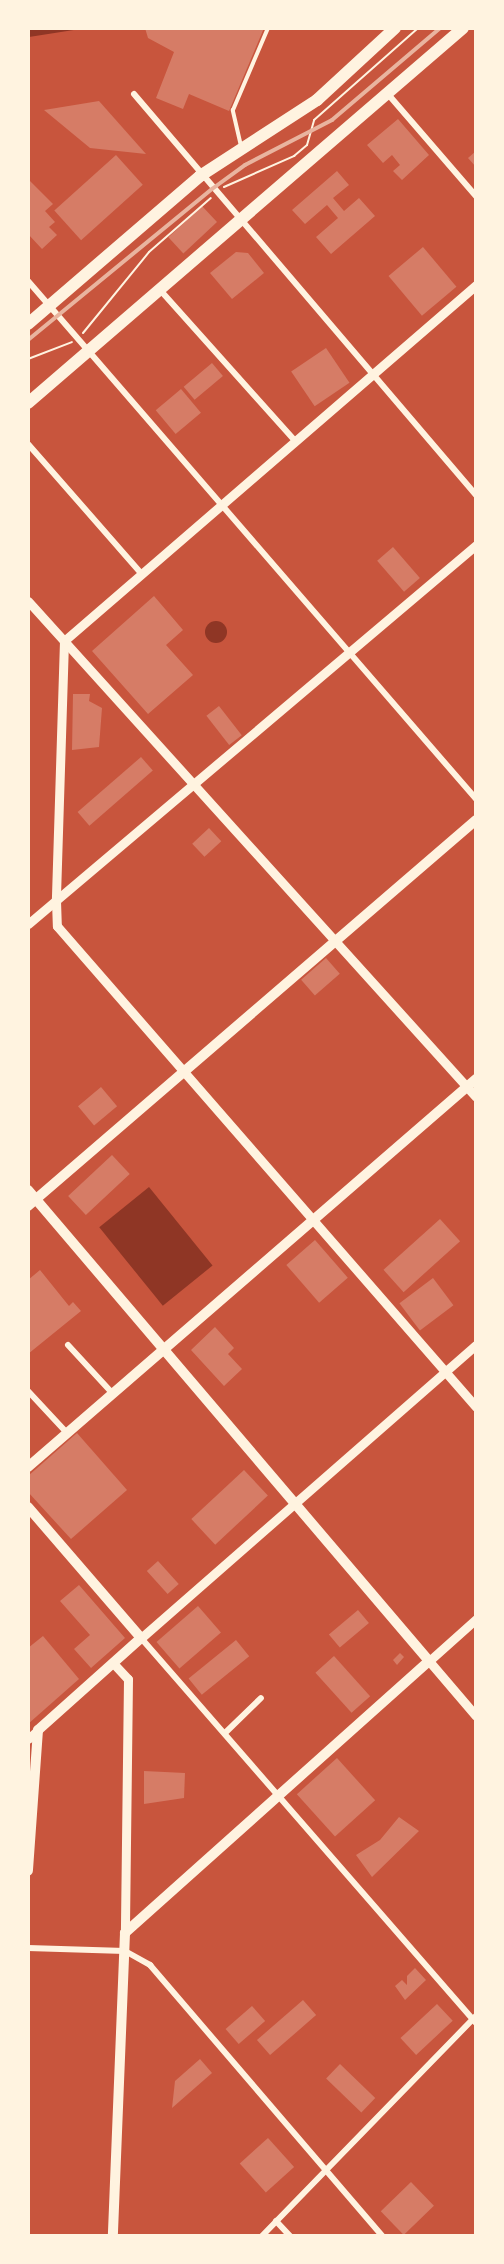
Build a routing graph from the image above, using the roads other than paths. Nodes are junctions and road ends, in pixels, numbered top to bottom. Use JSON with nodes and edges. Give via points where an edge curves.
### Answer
{"nodes":[{"id":1,"x":268,"y":28,"type":"edge"},
{"id":2,"x":395,"y":28,"type":"edge"},
{"id":3,"x":464,"y":28,"type":"edge"},
{"id":4,"x":387,"y":92,"type":"junction"},
{"id":5,"x":134,"y":94,"type":"dead end"},
{"id":6,"x":241,"y":146,"type":"junction"},
{"id":7,"x":200,"y":176,"type":"junction"},
{"id":8,"x":476,"y":196,"type":"edge"},
{"id":9,"x":239,"y":222,"type":"junction"},
{"id":10,"x":28,"y":281,"type":"edge"},
{"id":11,"x":476,"y":285,"type":"edge"},
{"id":12,"x":161,"y":291,"type":"junction"},
{"id":13,"x":50,"y":305,"type":"junction"},
{"id":14,"x":28,"y":324,"type":"edge"},
{"id":15,"x":89,"y":352,"type":"junction"},
{"id":16,"x":371,"y":375,"type":"junction"},
{"id":17,"x":28,"y":403,"type":"edge"},
{"id":18,"x":295,"y":441,"type":"junction"},
{"id":19,"x":28,"y":444,"type":"edge"},
{"id":20,"x":476,"y":495,"type":"edge"},
{"id":21,"x":219,"y":506,"type":"junction"},
{"id":22,"x":476,"y":545,"type":"edge"},
{"id":23,"x":142,"y":574,"type":"junction"},
{"id":24,"x":28,"y":601,"type":"edge"},
{"id":25,"x":64,"y":641,"type":"junction"},
{"id":26,"x":348,"y":653,"type":"junction"},
{"id":27,"x":195,"y":786,"type":"junction"},
{"id":28,"x":476,"y":799,"type":"edge"},
{"id":29,"x":476,"y":820,"type":"edge"},
{"id":30,"x":56,"y":902,"type":"junction"},
{"id":31,"x":28,"y":924,"type":"edge"},
{"id":32,"x":335,"y":941,"type":"junction"},
{"id":33,"x":183,"y":1072,"type":"junction"},
{"id":34,"x":476,"y":1079,"type":"edge"},
{"id":35,"x":467,"y":1087,"type":"junction"},
{"id":36,"x":476,"y":1097,"type":"edge"},
{"id":37,"x":28,"y":1190,"type":"edge"},
{"id":38,"x":33,"y":1202,"type":"edge"},
{"id":39,"x":312,"y":1221,"type":"junction"},
{"id":40,"x":68,"y":1345,"type":"dead end"},
{"id":41,"x":476,"y":1345,"type":"edge"},
{"id":42,"x":164,"y":1349,"type":"junction"},
{"id":43,"x":445,"y":1372,"type":"junction"},
{"id":44,"x":28,"y":1391,"type":"edge"},
{"id":45,"x":113,"y":1394,"type":"junction"},
{"id":46,"x":476,"y":1407,"type":"edge"},
{"id":47,"x":67,"y":1433,"type":"junction"},
{"id":48,"x":28,"y":1467,"type":"edge"},
{"id":49,"x":295,"y":1503,"type":"junction"},
{"id":50,"x":28,"y":1507,"type":"edge"},
{"id":51,"x":476,"y":1619,"type":"edge"},
{"id":52,"x":141,"y":1638,"type":"junction"},
{"id":53,"x":429,"y":1661,"type":"junction"},
{"id":54,"x":113,"y":1663,"type":"junction"},
{"id":55,"x":261,"y":1698,"type":"dead end"},
{"id":56,"x":476,"y":1716,"type":"edge"},
{"id":57,"x":38,"y":1730,"type":"junction"},
{"id":58,"x":225,"y":1733,"type":"junction"},
{"id":59,"x":28,"y":1739,"type":"edge"},
{"id":60,"x":280,"y":1794,"type":"junction"},
{"id":61,"x":29,"y":1823,"type":"edge"},
{"id":62,"x":28,"y":1872,"type":"edge"},
{"id":63,"x":125,"y":1933,"type":"junction"},
{"id":64,"x":28,"y":1948,"type":"edge"},
{"id":65,"x":125,"y":1951,"type":"junction"},
{"id":66,"x":474,"y":2019,"type":"edge"},
{"id":67,"x":326,"y":2169,"type":"junction"},
{"id":68,"x":276,"y":2221,"type":"junction"},
{"id":69,"x":113,"y":2235,"type":"edge"},
{"id":70,"x":262,"y":2235,"type":"edge"},
{"id":71,"x":290,"y":2235,"type":"edge"},
{"id":72,"x":382,"y":2235,"type":"edge"}],
"edges":[{"from":1,"to":6,"type":"lane","via":[[233,110]]},
{"from":2,"to":6,"type":"highway","via":[[317,100]]},
{"from":3,"to":4,"type":"highway"},
{"from":4,"to":8,"type":"street"},
{"from":4,"to":9,"type":"highway"},
{"from":5,"to":7,"type":"street"},
{"from":6,"to":7,"type":"highway"},
{"from":7,"to":9,"type":"street"},
{"from":7,"to":13,"type":"highway"},
{"from":9,"to":12,"type":"highway"},
{"from":9,"to":16,"type":"street"},
{"from":10,"to":13,"type":"street"},
{"from":11,"to":16,"type":"street"},
{"from":12,"to":15,"type":"highway"},
{"from":12,"to":18,"type":"street"},
{"from":13,"to":14,"type":"highway"},
{"from":13,"to":15,"type":"street"},
{"from":15,"to":17,"type":"highway"},
{"from":15,"to":21,"type":"street"},
{"from":16,"to":18,"type":"street"},
{"from":16,"to":20,"type":"street"},
{"from":18,"to":21,"type":"street"},
{"from":19,"to":23,"type":"street"},
{"from":21,"to":23,"type":"street"},
{"from":21,"to":26,"type":"street"},
{"from":22,"to":26,"type":"street"},
{"from":23,"to":25,"type":"street"},
{"from":24,"to":25,"type":"street"},
{"from":25,"to":27,"type":"street"},
{"from":25,"to":30,"type":"street"},
{"from":26,"to":27,"type":"street"},
{"from":26,"to":28,"type":"street"},
{"from":27,"to":30,"type":"street"},
{"from":27,"to":32,"type":"street"},
{"from":29,"to":32,"type":"main road"},
{"from":30,"to":31,"type":"street"},
{"from":30,"to":33,"type":"street","via":[[57,926]]},
{"from":32,"to":33,"type":"main road"},
{"from":32,"to":35,"type":"street"},
{"from":33,"to":38,"type":"main road"},
{"from":33,"to":39,"type":"street"},
{"from":34,"to":35,"type":"main road"},
{"from":35,"to":36,"type":"street"},
{"from":35,"to":39,"type":"main road"},
{"from":37,"to":38,"type":"main road"},
{"from":38,"to":42,"type":"main road"},
{"from":39,"to":42,"type":"main road"},
{"from":39,"to":43,"type":"street"},
{"from":40,"to":45,"type":"street"},
{"from":41,"to":43,"type":"street"},
{"from":42,"to":45,"type":"main road"},
{"from":42,"to":49,"type":"main road"},
{"from":43,"to":46,"type":"street"},
{"from":43,"to":49,"type":"street"},
{"from":44,"to":47,"type":"street"},
{"from":45,"to":47,"type":"main road"},
{"from":47,"to":48,"type":"main road"},
{"from":49,"to":52,"type":"street"},
{"from":49,"to":53,"type":"main road"},
{"from":50,"to":52,"type":"main road"},
{"from":51,"to":53,"type":"street"},
{"from":52,"to":54,"type":"main road"},
{"from":52,"to":58,"type":"street"},
{"from":53,"to":56,"type":"street"},
{"from":53,"to":60,"type":"main road"},
{"from":54,"to":57,"type":"main road"},
{"from":54,"to":63,"type":"street","via":[[128,1679]]},
{"from":55,"to":58,"type":"street"},
{"from":57,"to":59,"type":"street"},
{"from":57,"to":61,"type":"main road"},
{"from":58,"to":60,"type":"street"},
{"from":60,"to":63,"type":"main road"},
{"from":60,"to":66,"type":"street"},
{"from":61,"to":62,"type":"main road"},
{"from":63,"to":65,"type":"main road"},
{"from":64,"to":65,"type":"street"},
{"from":65,"to":67,"type":"street","via":[[150,1965]]},
{"from":65,"to":69,"type":"main road"},
{"from":66,"to":67,"type":"street"},
{"from":67,"to":68,"type":"street"},
{"from":67,"to":72,"type":"street"},
{"from":68,"to":70,"type":"street"},
{"from":68,"to":71,"type":"street"}]}
